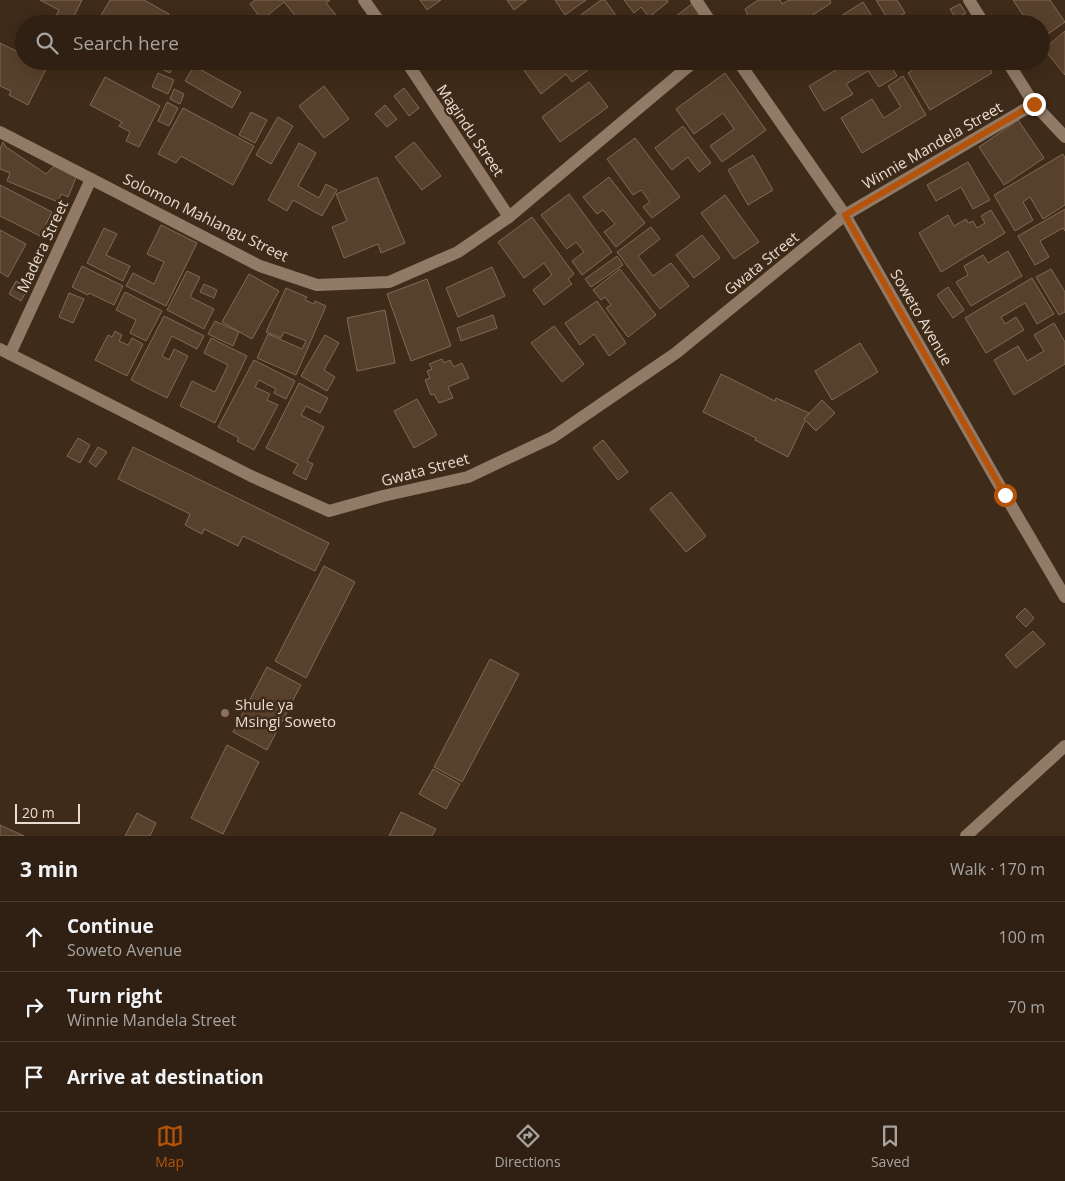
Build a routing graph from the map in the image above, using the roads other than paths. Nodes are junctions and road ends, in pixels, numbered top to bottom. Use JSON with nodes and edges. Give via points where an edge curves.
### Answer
{"nodes":[{"id":1,"x":364,"y":0,"type":"edge"},
{"id":2,"x":696,"y":0,"type":"edge"},
{"id":3,"x":969,"y":0,"type":"edge"},
{"id":4,"x":375,"y":15,"type":"edge"},
{"id":5,"x":706,"y":15,"type":"edge"},
{"id":6,"x":978,"y":15,"type":"edge"},
{"id":7,"x":412,"y":70,"type":"edge"},
{"id":8,"x":684,"y":70,"type":"edge"},
{"id":9,"x":744,"y":70,"type":"edge"},
{"id":10,"x":1013,"y":70,"type":"edge"},
{"id":11,"x":1034,"y":104,"type":"junction"},
{"id":12,"x":0,"y":132,"type":"edge"},
{"id":13,"x":1065,"y":137,"type":"edge"},
{"id":14,"x":91,"y":179,"type":"junction"},
{"id":15,"x":845,"y":215,"type":"junction"},
{"id":16,"x":509,"y":217,"type":"junction"},
{"id":17,"x":5,"y":352,"type":"edge"},
{"id":18,"x":1065,"y":596,"type":"edge"},
{"id":19,"x":1065,"y":746,"type":"edge"},
{"id":20,"x":966,"y":836,"type":"edge"}],
"edges":[{"from":1,"to":4,"type":"street"},
{"from":2,"to":5,"type":"street"},
{"from":3,"to":6,"type":"street"},
{"from":7,"to":16,"type":"street","name":"Magindu Street"},
{"from":8,"to":16,"type":"street","name":"Solomon Mahlangu Street"},
{"from":9,"to":15,"type":"street","name":"Soweto Avenue"},
{"from":10,"to":11,"type":"street"},
{"from":11,"to":13,"type":"street"},
{"from":11,"to":15,"type":"street","name":"Winnie Mandela Street"},
{"from":12,"to":14,"type":"street","name":"Solomon Mahlangu Street"},
{"from":14,"to":16,"type":"street","name":"Solomon Mahlangu Street","via":[[260,266],[317,286],[388,282],[458,252]]},
{"from":14,"to":17,"type":"street","name":"Madera Street"},
{"from":15,"to":17,"type":"street","name":"Gwata Street","via":[[676,353],[553,437],[468,477],[329,511],[251,476]]},
{"from":15,"to":18,"type":"street","name":"Soweto Avenue"},
{"from":19,"to":20,"type":"street"}]}
